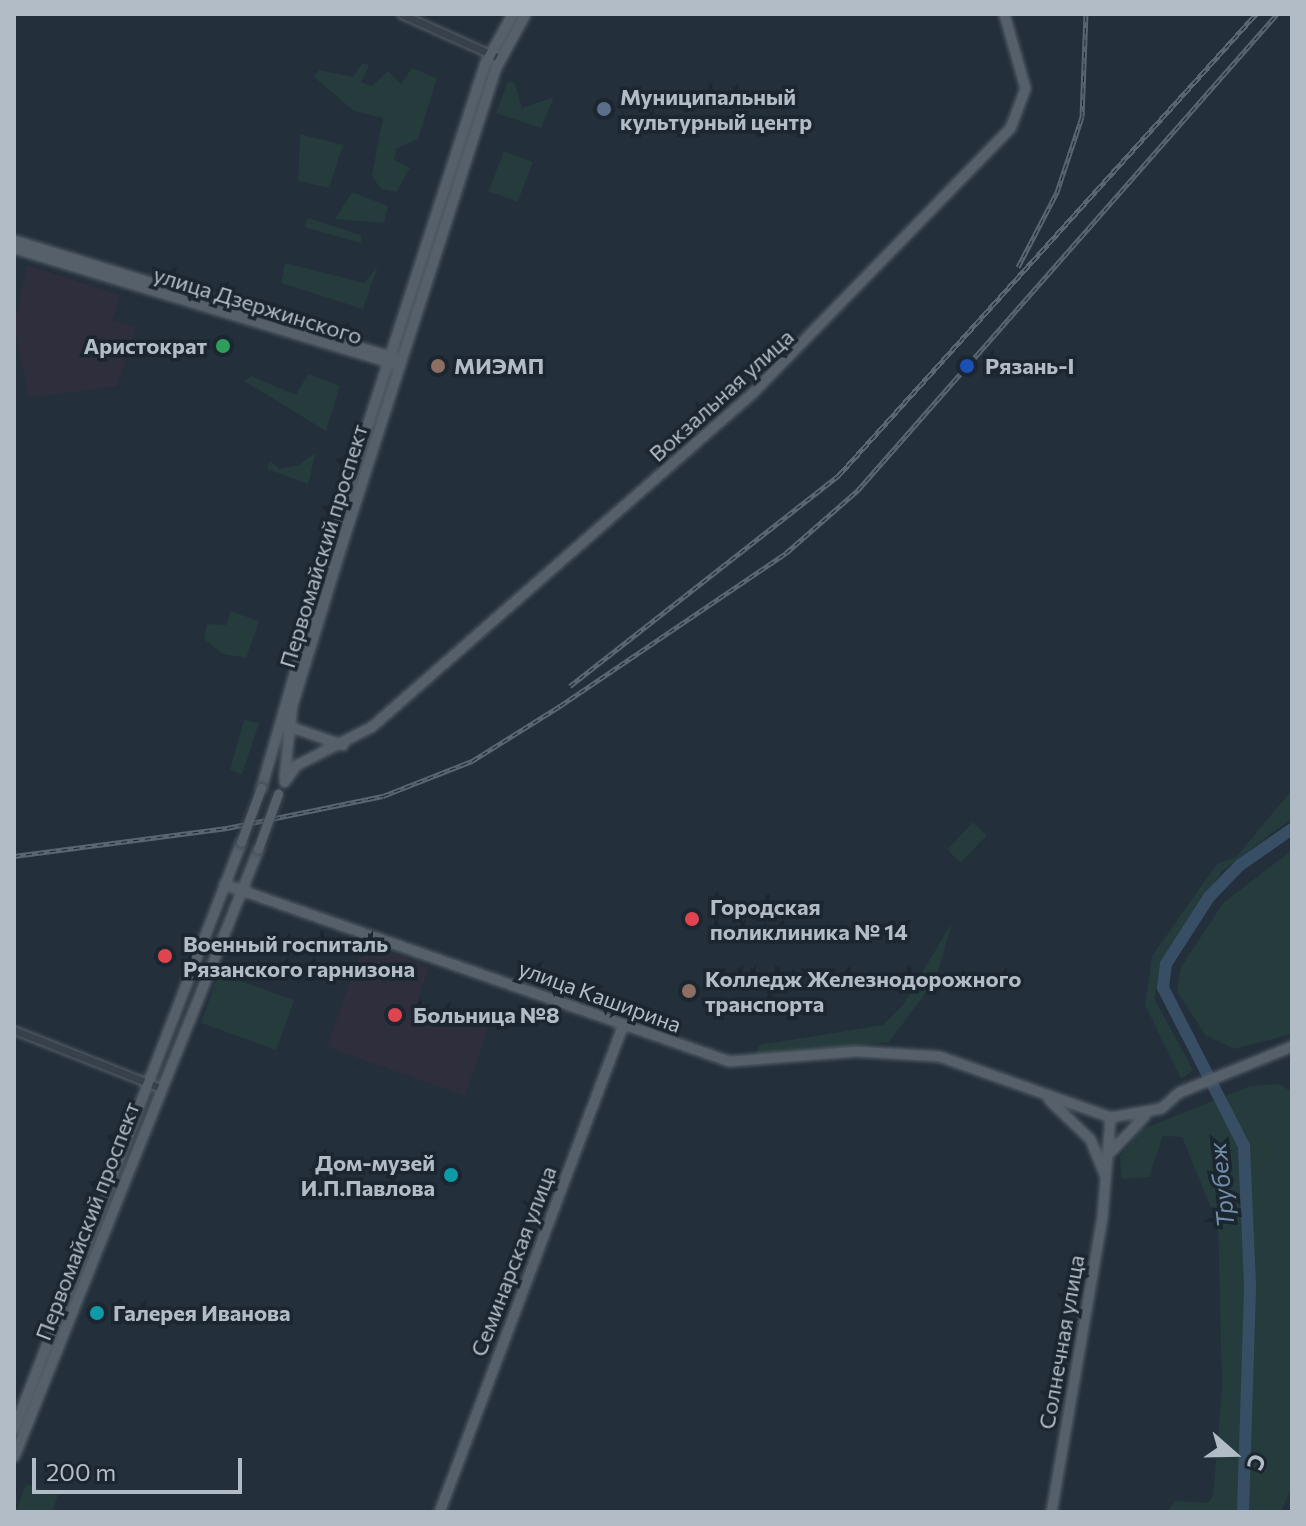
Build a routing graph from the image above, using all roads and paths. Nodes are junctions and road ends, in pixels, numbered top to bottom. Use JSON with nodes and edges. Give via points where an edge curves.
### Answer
{"nodes":[{"id":1,"x":401,"y":14,"type":"edge"},
{"id":2,"x":512,"y":14,"type":"edge"},
{"id":3,"x":525,"y":14,"type":"edge"},
{"id":4,"x":1004,"y":14,"type":"edge"},
{"id":5,"x":489,"y":54,"type":"junction"},
{"id":6,"x":499,"y":58,"type":"junction"},
{"id":7,"x":14,"y":240,"type":"edge"},
{"id":8,"x":14,"y":248,"type":"edge"},
{"id":9,"x":111,"y":275,"type":"junction"},
{"id":10,"x":395,"y":361,"type":"junction"},
{"id":11,"x":283,"y":724,"type":"junction"},
{"id":12,"x":320,"y":738,"type":"junction"},
{"id":13,"x":288,"y":745,"type":"junction"},
{"id":14,"x":343,"y":745,"type":"junction"},
{"id":15,"x":315,"y":756,"type":"junction"},
{"id":16,"x":284,"y":782,"type":"junction"},
{"id":17,"x":224,"y":884,"type":"junction"},
{"id":18,"x":240,"y":889,"type":"junction"},
{"id":19,"x":623,"y":1024,"type":"junction"},
{"id":20,"x":14,"y":1030,"type":"edge"},
{"id":21,"x":1292,"y":1046,"type":"edge"},
{"id":22,"x":146,"y":1083,"type":"junction"},
{"id":23,"x":158,"y":1087,"type":"junction"},
{"id":24,"x":1040,"y":1093,"type":"junction"},
{"id":25,"x":1161,"y":1108,"type":"junction"},
{"id":26,"x":1110,"y":1117,"type":"junction"},
{"id":27,"x":1107,"y":1164,"type":"junction"},
{"id":28,"x":1106,"y":1179,"type":"junction"},
{"id":29,"x":14,"y":1428,"type":"edge"},
{"id":30,"x":14,"y":1456,"type":"edge"},
{"id":31,"x":439,"y":1512,"type":"edge"},
{"id":32,"x":1051,"y":1512,"type":"edge"}],
"edges":[{"from":1,"to":5,"type":"street"},
{"from":2,"to":5,"type":"main road","name":"Первомайский проспект"},
{"from":3,"to":6,"type":"main road","name":"Первомайский проспект"},
{"from":4,"to":14,"type":"main road","name":"Вокзальная улица","via":[[1025,88],[1010,128],[752,393]]},
{"from":5,"to":6,"type":"street"},
{"from":5,"to":10,"type":"main road","name":"Первомайский проспект"},
{"from":6,"to":10,"type":"main road","name":"Первомайский проспект"},
{"from":7,"to":9,"type":"main road","name":"улица Дзержинского"},
{"from":8,"to":9,"type":"main road","name":"улица Дзержинского"},
{"from":9,"to":10,"type":"main road","name":"улица Дзержинского"},
{"from":10,"to":11,"type":"main road","name":"Первомайский проспект"},
{"from":11,"to":12,"type":"main road"},
{"from":11,"to":13,"type":"main road","name":"Первомайский проспект"},
{"from":11,"to":17,"type":"main road","name":"Первомайский проспект","bridge":true},
{"from":12,"to":14,"type":"main road"},
{"from":12,"to":15,"type":"main road"},
{"from":13,"to":15,"type":"main road"},
{"from":13,"to":16,"type":"main road","name":"Первомайский проспект"},
{"from":14,"to":15,"type":"main road","name":"Вокзальная улица"},
{"from":15,"to":16,"type":"main road","name":"Вокзальная улица"},
{"from":16,"to":18,"type":"main road","name":"Первомайский проспект","bridge":true},
{"from":17,"to":18,"type":"main road","name":"улица Каширина"},
{"from":17,"to":22,"type":"main road","name":"Первомайский проспект"},
{"from":18,"to":19,"type":"main road","name":"улица Каширина"},
{"from":18,"to":23,"type":"main road","name":"Первомайский проспект"},
{"from":19,"to":24,"type":"main road","name":"улица Каширина","via":[[738,1062],[856,1051],[939,1056]]},
{"from":19,"to":31,"type":"main road","name":"Семинарская улица"},
{"from":20,"to":22,"type":"street"},
{"from":21,"to":25,"type":"main road","via":[[1179,1092]]},
{"from":22,"to":23,"type":"street","name":"Первомайский проспект"},
{"from":22,"to":29,"type":"main road","name":"Первомайский проспект"},
{"from":23,"to":30,"type":"main road","name":"Первомайский проспект"},
{"from":24,"to":26,"type":"main road","name":"улица Каширина"},
{"from":24,"to":28,"type":"main road","via":[[1090,1139]]},
{"from":25,"to":26,"type":"main road"},
{"from":25,"to":27,"type":"main road","via":[[1122,1131]]},
{"from":26,"to":27,"type":"main road","name":"Солнечная улица"},
{"from":27,"to":28,"type":"main road","name":"Солнечная улица"},
{"from":28,"to":32,"type":"main road","name":"Солнечная улица"}]}
